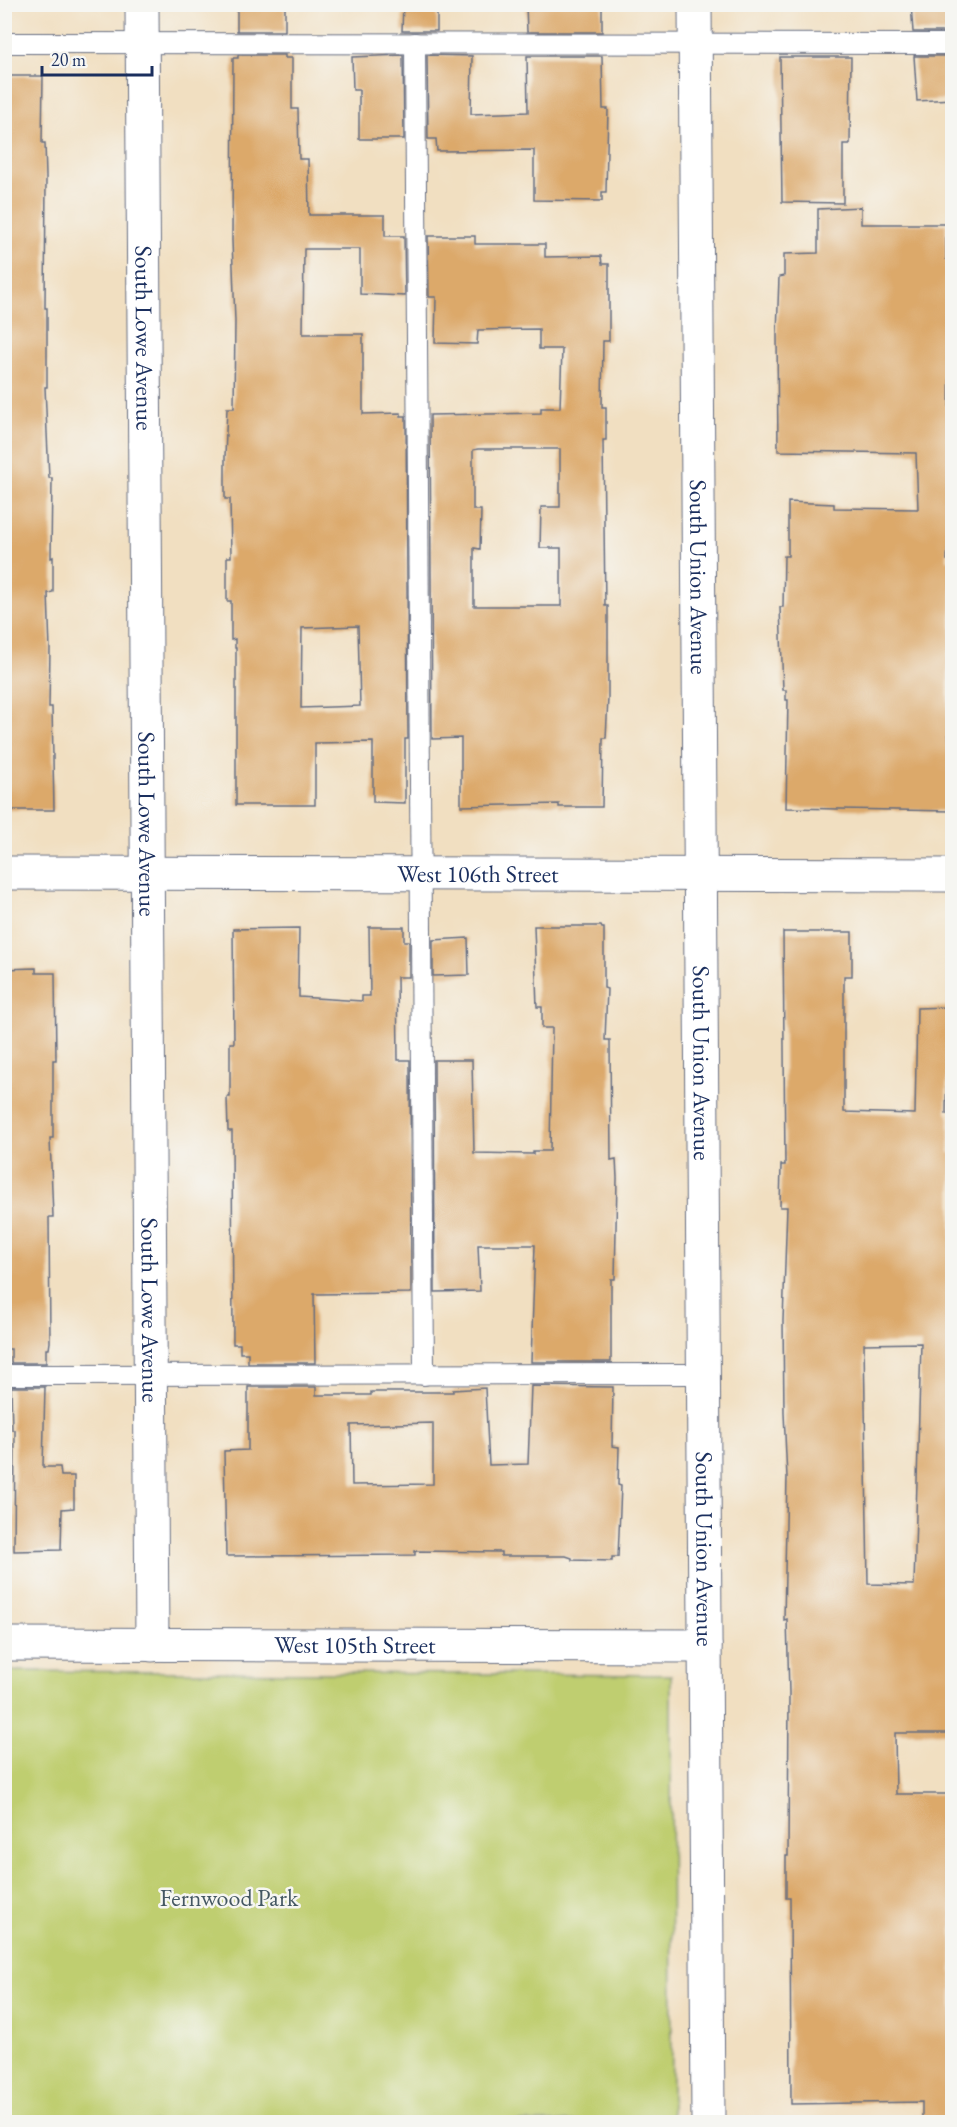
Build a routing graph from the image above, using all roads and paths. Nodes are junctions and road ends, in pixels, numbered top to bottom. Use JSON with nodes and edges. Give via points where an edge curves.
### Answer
{"nodes":[{"id":1,"x":142,"y":4,"type":"edge"},
{"id":2,"x":695,"y":4,"type":"edge"},
{"id":3,"x":4,"y":43,"type":"edge"},
{"id":4,"x":142,"y":43,"type":"junction"},
{"id":5,"x":415,"y":44,"type":"junction"},
{"id":6,"x":695,"y":44,"type":"junction"},
{"id":7,"x":952,"y":44,"type":"edge"},
{"id":8,"x":4,"y":873,"type":"edge"},
{"id":9,"x":147,"y":873,"type":"junction"},
{"id":10,"x":421,"y":874,"type":"junction"},
{"id":11,"x":700,"y":874,"type":"junction"},
{"id":12,"x":952,"y":875,"type":"edge"},
{"id":13,"x":703,"y":1374,"type":"junction"},
{"id":14,"x":150,"y":1375,"type":"junction"},
{"id":15,"x":424,"y":1375,"type":"junction"},
{"id":16,"x":4,"y":1376,"type":"edge"},
{"id":17,"x":4,"y":1644,"type":"edge"},
{"id":18,"x":152,"y":1645,"type":"junction"},
{"id":19,"x":705,"y":1646,"type":"junction"},
{"id":20,"x":708,"y":2122,"type":"edge"}],
"edges":[{"from":1,"to":4,"type":"street","name":"South Lowe Avenue"},
{"from":2,"to":6,"type":"street","name":"South Union Avenue"},
{"from":3,"to":4,"type":"lane"},
{"from":4,"to":5,"type":"lane"},
{"from":4,"to":9,"type":"street","name":"South Lowe Avenue"},
{"from":5,"to":6,"type":"lane"},
{"from":5,"to":10,"type":"lane"},
{"from":6,"to":7,"type":"lane"},
{"from":6,"to":11,"type":"street","name":"South Union Avenue"},
{"from":8,"to":9,"type":"street","name":"West 106th Street"},
{"from":9,"to":10,"type":"street","name":"West 106th Street"},
{"from":9,"to":14,"type":"street","name":"South Lowe Avenue"},
{"from":10,"to":11,"type":"street","name":"West 106th Street"},
{"from":10,"to":15,"type":"lane"},
{"from":11,"to":12,"type":"street","name":"West 106th Street"},
{"from":11,"to":13,"type":"street","name":"South Union Avenue"},
{"from":13,"to":15,"type":"lane"},
{"from":13,"to":19,"type":"street","name":"South Union Avenue"},
{"from":14,"to":15,"type":"lane"},
{"from":14,"to":16,"type":"lane"},
{"from":14,"to":18,"type":"street","name":"South Lowe Avenue"},
{"from":17,"to":18,"type":"street","name":"West 105th Street"},
{"from":18,"to":19,"type":"street","name":"West 105th Street"},
{"from":19,"to":20,"type":"street","name":"South Union Avenue"}]}
